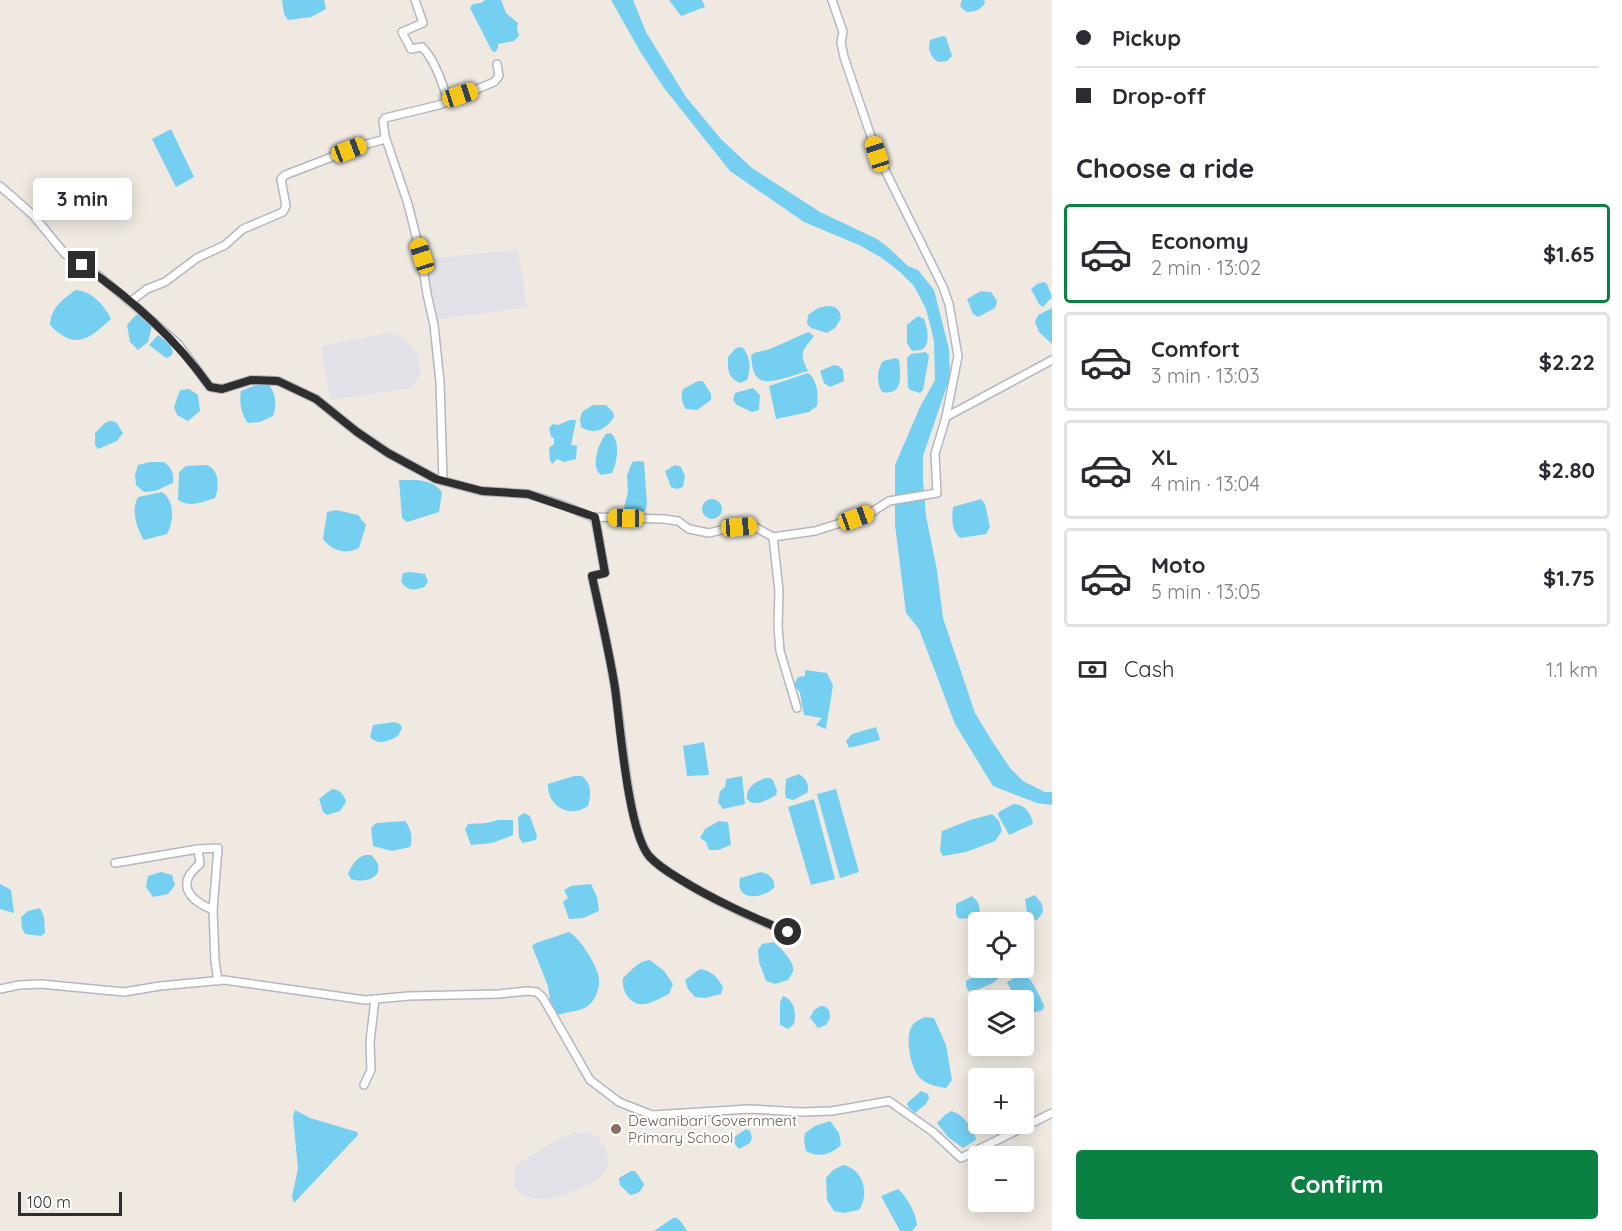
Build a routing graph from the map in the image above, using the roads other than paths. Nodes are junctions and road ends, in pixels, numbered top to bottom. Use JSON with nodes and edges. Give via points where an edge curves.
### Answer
{"nodes":[{"id":1,"x":415,"y":0,"type":"edge"},
{"id":2,"x":832,"y":0,"type":"edge"},
{"id":3,"x":497,"y":64,"type":"dead end"},
{"id":4,"x":448,"y":100,"type":"junction"},
{"id":5,"x":385,"y":136,"type":"junction"},
{"id":6,"x":0,"y":186,"type":"edge"},
{"id":7,"x":130,"y":302,"type":"junction"},
{"id":8,"x":1052,"y":360,"type":"edge"},
{"id":9,"x":946,"y":417,"type":"junction"},
{"id":10,"x":443,"y":482,"type":"junction"},
{"id":11,"x":595,"y":517,"type":"junction"},
{"id":12,"x":773,"y":537,"type":"junction"},
{"id":13,"x":797,"y":708,"type":"dead end"},
{"id":14,"x":198,"y":849,"type":"junction"},
{"id":15,"x":115,"y":863,"type":"dead end"},
{"id":16,"x":213,"y":910,"type":"junction"},
{"id":17,"x":788,"y":932,"type":"dead end"},
{"id":18,"x":218,"y":981,"type":"junction"},
{"id":19,"x":0,"y":989,"type":"edge"},
{"id":20,"x":375,"y":999,"type":"junction"},
{"id":21,"x":364,"y":1085,"type":"dead end"},
{"id":22,"x":1052,"y":1113,"type":"edge"}],
"edges":[{"from":1,"to":4,"type":"street","via":[[423,22],[402,32],[411,49],[422,47],[426,51]]},
{"from":2,"to":9,"type":"street","via":[[843,32],[844,57],[877,154],[949,304],[958,356]]},
{"from":3,"to":4,"type":"street","via":[[499,76],[494,82]]},
{"from":4,"to":5,"type":"street","via":[[385,118]]},
{"from":5,"to":7,"type":"street","via":[[285,175],[281,179],[286,206],[283,212],[243,229],[225,245],[197,258],[165,282],[147,288]]},
{"from":5,"to":10,"type":"street","via":[[422,256],[434,325]]},
{"from":6,"to":7,"type":"street","via":[[33,215],[65,254]]},
{"from":7,"to":10,"type":"street","via":[[178,344],[210,387],[222,389],[251,380],[278,381],[316,399],[388,453]]},
{"from":8,"to":9,"type":"street"},
{"from":9,"to":12,"type":"street","via":[[935,454],[937,493],[889,501],[869,514],[815,531]]},
{"from":10,"to":11,"type":"street","via":[[482,491],[528,494]]},
{"from":11,"to":12,"type":"street","via":[[671,520],[710,533],[753,526]]},
{"from":11,"to":17,"type":"street","via":[[605,573],[592,576],[615,686],[629,791],[639,836],[648,856],[700,892]]},
{"from":12,"to":13,"type":"street","via":[[780,651]]},
{"from":14,"to":15,"type":"street"},
{"from":14,"to":16,"type":"street","via":[[200,864],[188,879],[189,894]]},
{"from":14,"to":16,"type":"street","via":[[218,848]]},
{"from":16,"to":18,"type":"street"},
{"from":18,"to":19,"type":"street","via":[[124,992],[41,984]]},
{"from":18,"to":20,"type":"street"},
{"from":20,"to":21,"type":"street","via":[[371,1070]]},
{"from":20,"to":22,"type":"street","via":[[537,992],[590,1080],[619,1101],[652,1115],[749,1109],[832,1111],[889,1101],[933,1132],[961,1158]]}]}
